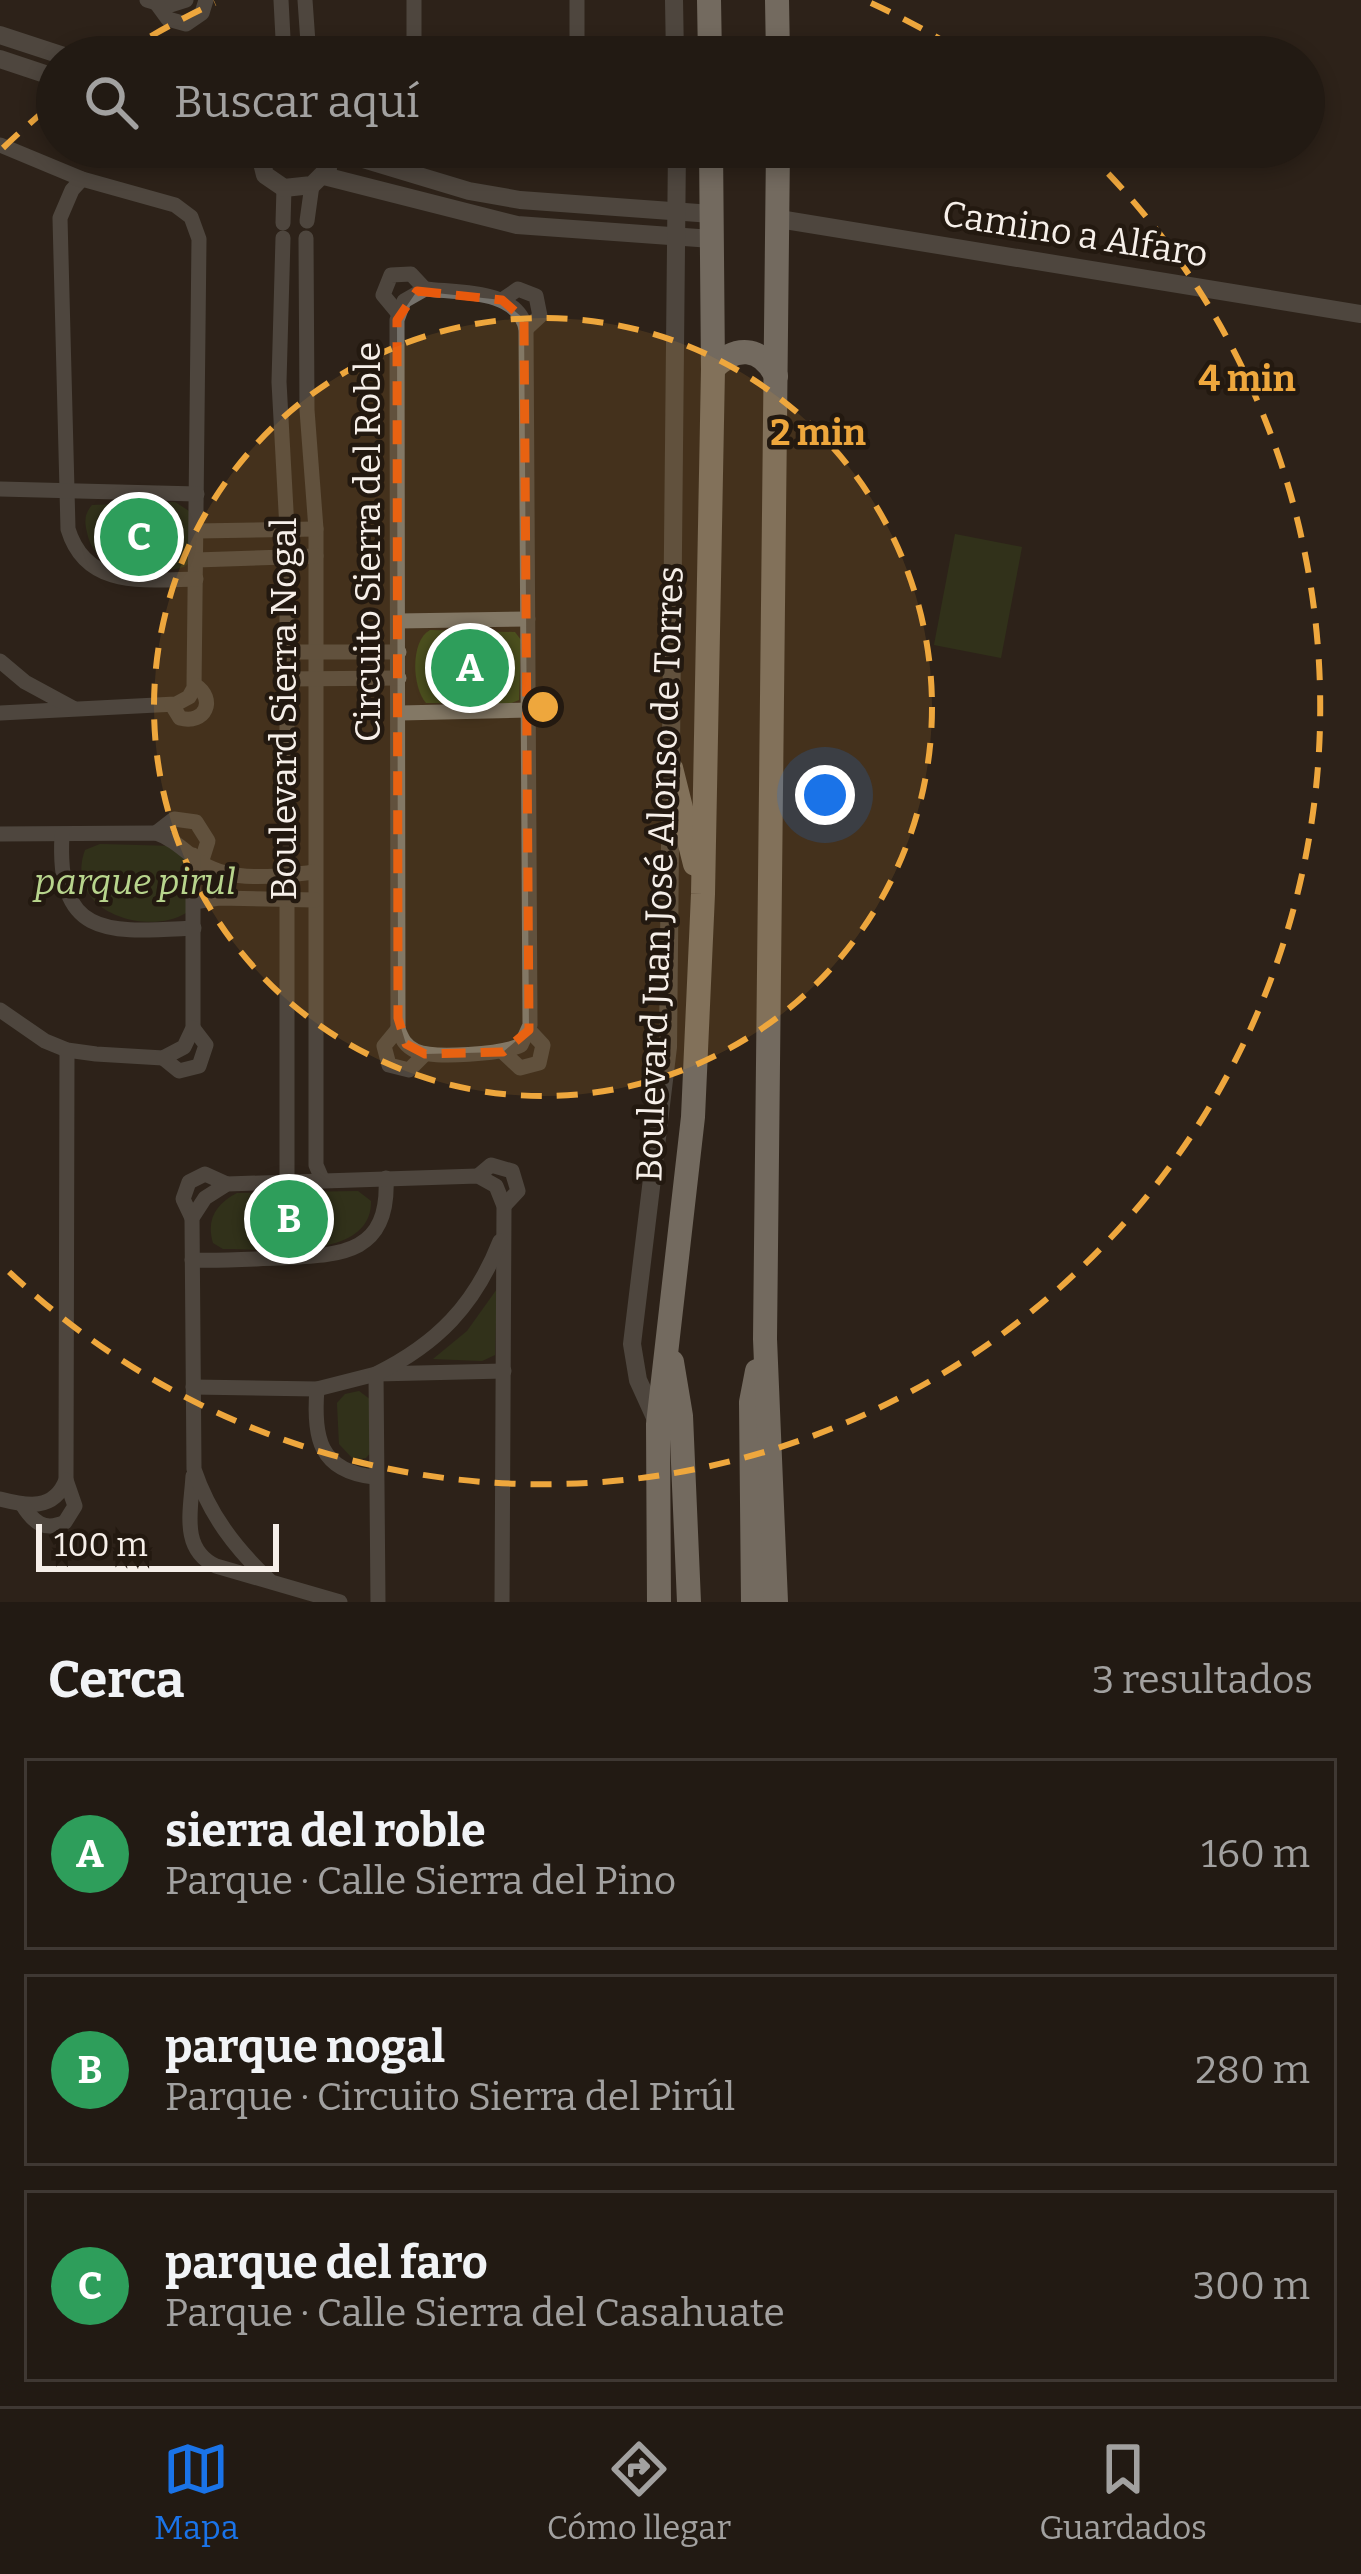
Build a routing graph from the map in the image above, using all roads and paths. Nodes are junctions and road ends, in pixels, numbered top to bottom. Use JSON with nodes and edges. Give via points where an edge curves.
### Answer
{"nodes":[{"id":1,"x":186,"y":0,"type":"edge"},
{"id":2,"x":206,"y":0,"type":"edge"},
{"id":3,"x":281,"y":0,"type":"edge"},
{"id":4,"x":305,"y":0,"type":"edge"},
{"id":5,"x":413,"y":0,"type":"edge"},
{"id":6,"x":577,"y":0,"type":"edge"},
{"id":7,"x":674,"y":0,"type":"edge"},
{"id":8,"x":709,"y":0,"type":"edge"},
{"id":9,"x":777,"y":0,"type":"edge"},
{"id":10,"x":152,"y":2,"type":"edge"},
{"id":11,"x":0,"y":35,"type":"edge"},
{"id":12,"x":283,"y":36,"type":"edge"},
{"id":13,"x":308,"y":36,"type":"edge"},
{"id":14,"x":414,"y":36,"type":"edge"},
{"id":15,"x":577,"y":36,"type":"edge"},
{"id":16,"x":675,"y":36,"type":"edge"},
{"id":17,"x":710,"y":36,"type":"edge"},
{"id":18,"x":778,"y":36,"type":"edge"},
{"id":19,"x":36,"y":47,"type":"edge"},
{"id":20,"x":0,"y":59,"type":"edge"},
{"id":21,"x":36,"y":71,"type":"edge"},
{"id":22,"x":0,"y":146,"type":"edge"},
{"id":23,"x":36,"y":160,"type":"edge"},
{"id":24,"x":55,"y":168,"type":"edge"},
{"id":25,"x":262,"y":168,"type":"edge"},
{"id":26,"x":323,"y":168,"type":"edge"},
{"id":27,"x":396,"y":168,"type":"edge"},
{"id":28,"x":677,"y":168,"type":"edge"},
{"id":29,"x":711,"y":168,"type":"edge"},
{"id":30,"x":778,"y":168,"type":"edge"},
{"id":31,"x":82,"y":179,"type":"junction"},
{"id":32,"x":318,"y":180,"type":"junction"},
{"id":33,"x":284,"y":188,"type":"junction"},
{"id":34,"x":678,"y":211,"type":"junction"},
{"id":35,"x":778,"y":219,"type":"junction"},
{"id":36,"x":712,"y":227,"type":"junction"},
{"id":37,"x":679,"y":238,"type":"junction"},
{"id":38,"x":425,"y":289,"type":"junction"},
{"id":39,"x":398,"y":313,"type":"junction"},
{"id":40,"x":1361,"y":314,"type":"edge"},
{"id":41,"x":713,"y":369,"type":"junction"},
{"id":42,"x":776,"y":376,"type":"junction"},
{"id":43,"x":0,"y":489,"type":"edge"},
{"id":44,"x":67,"y":491,"type":"junction"},
{"id":45,"x":197,"y":494,"type":"junction"},
{"id":46,"x":316,"y":529,"type":"junction"},
{"id":47,"x":286,"y":530,"type":"junction"},
{"id":48,"x":196,"y":531,"type":"junction"},
{"id":49,"x":316,"y":556,"type":"junction"},
{"id":50,"x":287,"y":557,"type":"junction"},
{"id":51,"x":196,"y":560,"type":"junction"},
{"id":52,"x":196,"y":579,"type":"junction"},
{"id":53,"x":528,"y":619,"type":"junction"},
{"id":54,"x":398,"y":621,"type":"junction"},
{"id":55,"x":285,"y":652,"type":"junction"},
{"id":56,"x":399,"y":652,"type":"junction"},
{"id":57,"x":316,"y":653,"type":"junction"},
{"id":58,"x":0,"y":661,"type":"edge"},
{"id":59,"x":399,"y":678,"type":"junction"},
{"id":60,"x":286,"y":679,"type":"junction"},
{"id":61,"x":316,"y":679,"type":"junction"},
{"id":62,"x":529,"y":710,"type":"junction"},
{"id":63,"x":81,"y":711,"type":"junction"},
{"id":64,"x":0,"y":713,"type":"edge"},
{"id":65,"x":400,"y":713,"type":"junction"},
{"id":66,"x":671,"y":768,"type":"junction"},
{"id":67,"x":0,"y":833,"type":"edge"},
{"id":68,"x":156,"y":833,"type":"junction"},
{"id":69,"x":62,"y":835,"type":"junction"},
{"id":70,"x":197,"y":859,"type":"junction"},
{"id":71,"x":315,"y":872,"type":"junction"},
{"id":72,"x":287,"y":875,"type":"junction"},
{"id":73,"x":703,"y":894,"type":"junction"},
{"id":74,"x":287,"y":899,"type":"junction"},
{"id":75,"x":315,"y":900,"type":"junction"},
{"id":76,"x":194,"y":902,"type":"junction"},
{"id":77,"x":194,"y":928,"type":"junction"},
{"id":78,"x":0,"y":1010,"type":"edge"},
{"id":79,"x":398,"y":1028,"type":"junction"},
{"id":80,"x":529,"y":1030,"type":"junction"},
{"id":81,"x":67,"y":1050,"type":"junction"},
{"id":82,"x":502,"y":1052,"type":"junction"},
{"id":83,"x":424,"y":1054,"type":"junction"},
{"id":84,"x":322,"y":1178,"type":"junction"},
{"id":85,"x":386,"y":1178,"type":"junction"},
{"id":86,"x":287,"y":1180,"type":"junction"},
{"id":87,"x":503,"y":1233,"type":"junction"},
{"id":88,"x":192,"y":1260,"type":"junction"},
{"id":89,"x":667,"y":1330,"type":"junction"},
{"id":90,"x":765,"y":1339,"type":"junction"},
{"id":91,"x":504,"y":1371,"type":"junction"},
{"id":92,"x":376,"y":1374,"type":"junction"},
{"id":93,"x":193,"y":1387,"type":"junction"},
{"id":94,"x":317,"y":1389,"type":"junction"},
{"id":95,"x":658,"y":1424,"type":"junction"},
{"id":96,"x":194,"y":1469,"type":"junction"},
{"id":97,"x":374,"y":1477,"type":"junction"},
{"id":98,"x":66,"y":1480,"type":"junction"},
{"id":99,"x":0,"y":1499,"type":"edge"},
{"id":100,"x":22,"y":1504,"type":"junction"},
{"id":101,"x":269,"y":1580,"type":"junction"},
{"id":102,"x":780,"y":1595,"type":"edge"},
{"id":103,"x":340,"y":1602,"type":"edge"},
{"id":104,"x":378,"y":1602,"type":"edge"},
{"id":105,"x":502,"y":1602,"type":"edge"},
{"id":106,"x":659,"y":1602,"type":"edge"},
{"id":107,"x":689,"y":1602,"type":"edge"},
{"id":108,"x":753,"y":1602,"type":"edge"}],
"edges":[{"from":1,"to":10,"type":"street"},
{"from":2,"to":10,"type":"street","via":[[187,24],[168,20]]},
{"from":3,"to":12,"type":"street"},
{"from":4,"to":13,"type":"street"},
{"from":5,"to":14,"type":"street"},
{"from":6,"to":15,"type":"street"},
{"from":7,"to":16,"type":"street"},
{"from":8,"to":17,"type":"main road"},
{"from":9,"to":18,"type":"main road"},
{"from":11,"to":19,"type":"street"},
{"from":20,"to":21,"type":"street"},
{"from":22,"to":23,"type":"street"},
{"from":24,"to":31,"type":"street"},
{"from":25,"to":33,"type":"street"},
{"from":26,"to":32,"type":"street"},
{"from":27,"to":34,"type":"street","via":[[520,200]]},
{"from":28,"to":34,"type":"street"},
{"from":29,"to":36,"type":"main road","name":"Boulevard Juan José Alonso de Torres"},
{"from":30,"to":35,"type":"main road"},
{"from":31,"to":44,"type":"street","via":[[60,218]]},
{"from":31,"to":45,"type":"street","via":[[175,205],[196,227]]},
{"from":32,"to":33,"type":"street"},
{"from":32,"to":37,"type":"street","via":[[517,225]]},
{"from":32,"to":46,"type":"street","name":"Boulevard Sierra Nogal","via":[[307,229]]},
{"from":33,"to":47,"type":"street","name":"Boulevard Sierra Nogal","via":[[279,382]]},
{"from":34,"to":36,"type":"street"},
{"from":34,"to":37,"type":"street"},
{"from":35,"to":40,"type":"street","name":"Camino a Alfaro"},
{"from":35,"to":42,"type":"main road"},
{"from":36,"to":37,"type":"street"},
{"from":36,"to":41,"type":"main road","name":"Boulevard Juan José Alonso de Torres"},
{"from":37,"to":66,"type":"street"},
{"from":38,"to":39,"type":"street","name":"Circuito Sierra del Roble","via":[[410,294]]},
{"from":38,"to":39,"type":"street","via":[[411,274],[391,275],[382,295]]},
{"from":38,"to":53,"type":"street","via":[[502,300],[520,310],[526,329]]},
{"from":39,"to":54,"type":"street","name":"Circuito Sierra del Roble"},
{"from":41,"to":42,"type":"main road","via":[[743,350],[770,363]]},
{"from":41,"to":73,"type":"main road","name":"Boulevard Juan José Alonso de Torres"},
{"from":42,"to":90,"type":"main road"},
{"from":43,"to":44,"type":"street"},
{"from":44,"to":45,"type":"street"},
{"from":44,"to":52,"type":"street","via":[[68,529],[89,565],[128,580]]},
{"from":45,"to":48,"type":"street"},
{"from":46,"to":47,"type":"street"},
{"from":46,"to":49,"type":"street","name":"Boulevard Sierra Nogal"},
{"from":47,"to":48,"type":"street"},
{"from":47,"to":50,"type":"street","name":"Boulevard Sierra Nogal"},
{"from":48,"to":51,"type":"street"},
{"from":49,"to":50,"type":"street"},
{"from":49,"to":57,"type":"street","name":"Boulevard Sierra Nogal"},
{"from":50,"to":51,"type":"street"},
{"from":50,"to":55,"type":"street","name":"Boulevard Sierra Nogal"},
{"from":51,"to":52,"type":"street"},
{"from":52,"to":63,"type":"street","via":[[189,697]]},
{"from":53,"to":54,"type":"street"},
{"from":53,"to":62,"type":"street"},
{"from":54,"to":56,"type":"street","name":"Circuito Sierra del Roble"},
{"from":55,"to":57,"type":"street"},
{"from":55,"to":60,"type":"street","name":"Boulevard Sierra Nogal"},
{"from":56,"to":57,"type":"street"},
{"from":56,"to":59,"type":"street","name":"Circuito Sierra del Roble"},
{"from":57,"to":61,"type":"street","name":"Boulevard Sierra Nogal"},
{"from":58,"to":63,"type":"street"},
{"from":59,"to":61,"type":"street"},
{"from":59,"to":65,"type":"street","name":"Circuito Sierra del Roble"},
{"from":60,"to":61,"type":"street"},
{"from":60,"to":72,"type":"street","name":"Boulevard Sierra Nogal"},
{"from":61,"to":71,"type":"street","name":"Boulevard Sierra Nogal"},
{"from":62,"to":65,"type":"street"},
{"from":62,"to":80,"type":"street"},
{"from":63,"to":64,"type":"street"},
{"from":65,"to":79,"type":"street","name":"Circuito Sierra del Roble"},
{"from":66,"to":73,"type":"main road"},
{"from":66,"to":95,"type":"street","via":[[666,1076],[632,1344]]},
{"from":67,"to":69,"type":"street"},
{"from":68,"to":69,"type":"street"},
{"from":68,"to":70,"type":"street"},
{"from":68,"to":70,"type":"street","via":[[174,818],[196,822],[208,841]]},
{"from":69,"to":77,"type":"street","via":[[66,887],[87,918],[118,931]]},
{"from":70,"to":72,"type":"street","via":[[227,874]]},
{"from":70,"to":76,"type":"street"},
{"from":71,"to":72,"type":"street"},
{"from":71,"to":75,"type":"street","name":"Boulevard Sierra Nogal"},
{"from":72,"to":74,"type":"street","name":"Boulevard Sierra Nogal"},
{"from":73,"to":89,"type":"main road","name":"Boulevard Juan José Alonso de Torres","via":[[693,1118]]},
{"from":74,"to":75,"type":"street"},
{"from":74,"to":76,"type":"street"},
{"from":74,"to":86,"type":"street","name":"Boulevard Sierra Nogal"},
{"from":75,"to":84,"type":"street","name":"Boulevard Sierra Nogal"},
{"from":76,"to":77,"type":"street"},
{"from":77,"to":81,"type":"street","via":[[193,1028],[184,1047],[163,1058]]},
{"from":78,"to":81,"type":"street"},
{"from":79,"to":83,"type":"street"},
{"from":79,"to":83,"type":"street","name":"Circuito Sierra del Roble","via":[[384,1046],[389,1065],[409,1070]]},
{"from":80,"to":82,"type":"street","via":[[521,1045]]},
{"from":80,"to":82,"type":"street","via":[[543,1045],[539,1063],[520,1068]]},
{"from":81,"to":98,"type":"street"},
{"from":82,"to":83,"type":"street"},
{"from":84,"to":85,"type":"street"},
{"from":84,"to":86,"type":"street"},
{"from":85,"to":87,"type":"street","via":[[478,1176],[496,1186]]},
{"from":85,"to":88,"type":"street","via":[[385,1211],[357,1248]]},
{"from":86,"to":88,"type":"street","via":[[227,1184],[205,1198],[192,1218]]},
{"from":87,"to":91,"type":"street"},
{"from":87,"to":92,"type":"street","via":[[460,1315]]},
{"from":88,"to":93,"type":"street"},
{"from":89,"to":95,"type":"main road","name":"Boulevard Juan José Alonso de Torres"},
{"from":89,"to":107,"type":"main road","via":[[681,1416]]},
{"from":90,"to":102,"type":"main road"},
{"from":90,"to":108,"type":"main road","via":[[751,1402]]},
{"from":91,"to":92,"type":"street"},
{"from":91,"to":105,"type":"street"},
{"from":92,"to":94,"type":"street"},
{"from":92,"to":97,"type":"street"},
{"from":93,"to":94,"type":"street"},
{"from":93,"to":96,"type":"street"},
{"from":94,"to":97,"type":"street","via":[[320,1445],[339,1466]]},
{"from":95,"to":106,"type":"main road","name":"Boulevard Juan José Alonso de Torres"},
{"from":96,"to":101,"type":"street","via":[[232,1542]]},
{"from":96,"to":101,"type":"street","via":[[190,1534],[200,1556]]},
{"from":97,"to":104,"type":"street"},
{"from":98,"to":100,"type":"street","via":[[46,1503]]},
{"from":98,"to":100,"type":"street","via":[[75,1506],[65,1522],[38,1524]]},
{"from":99,"to":100,"type":"street"},
{"from":101,"to":103,"type":"street"}]}
